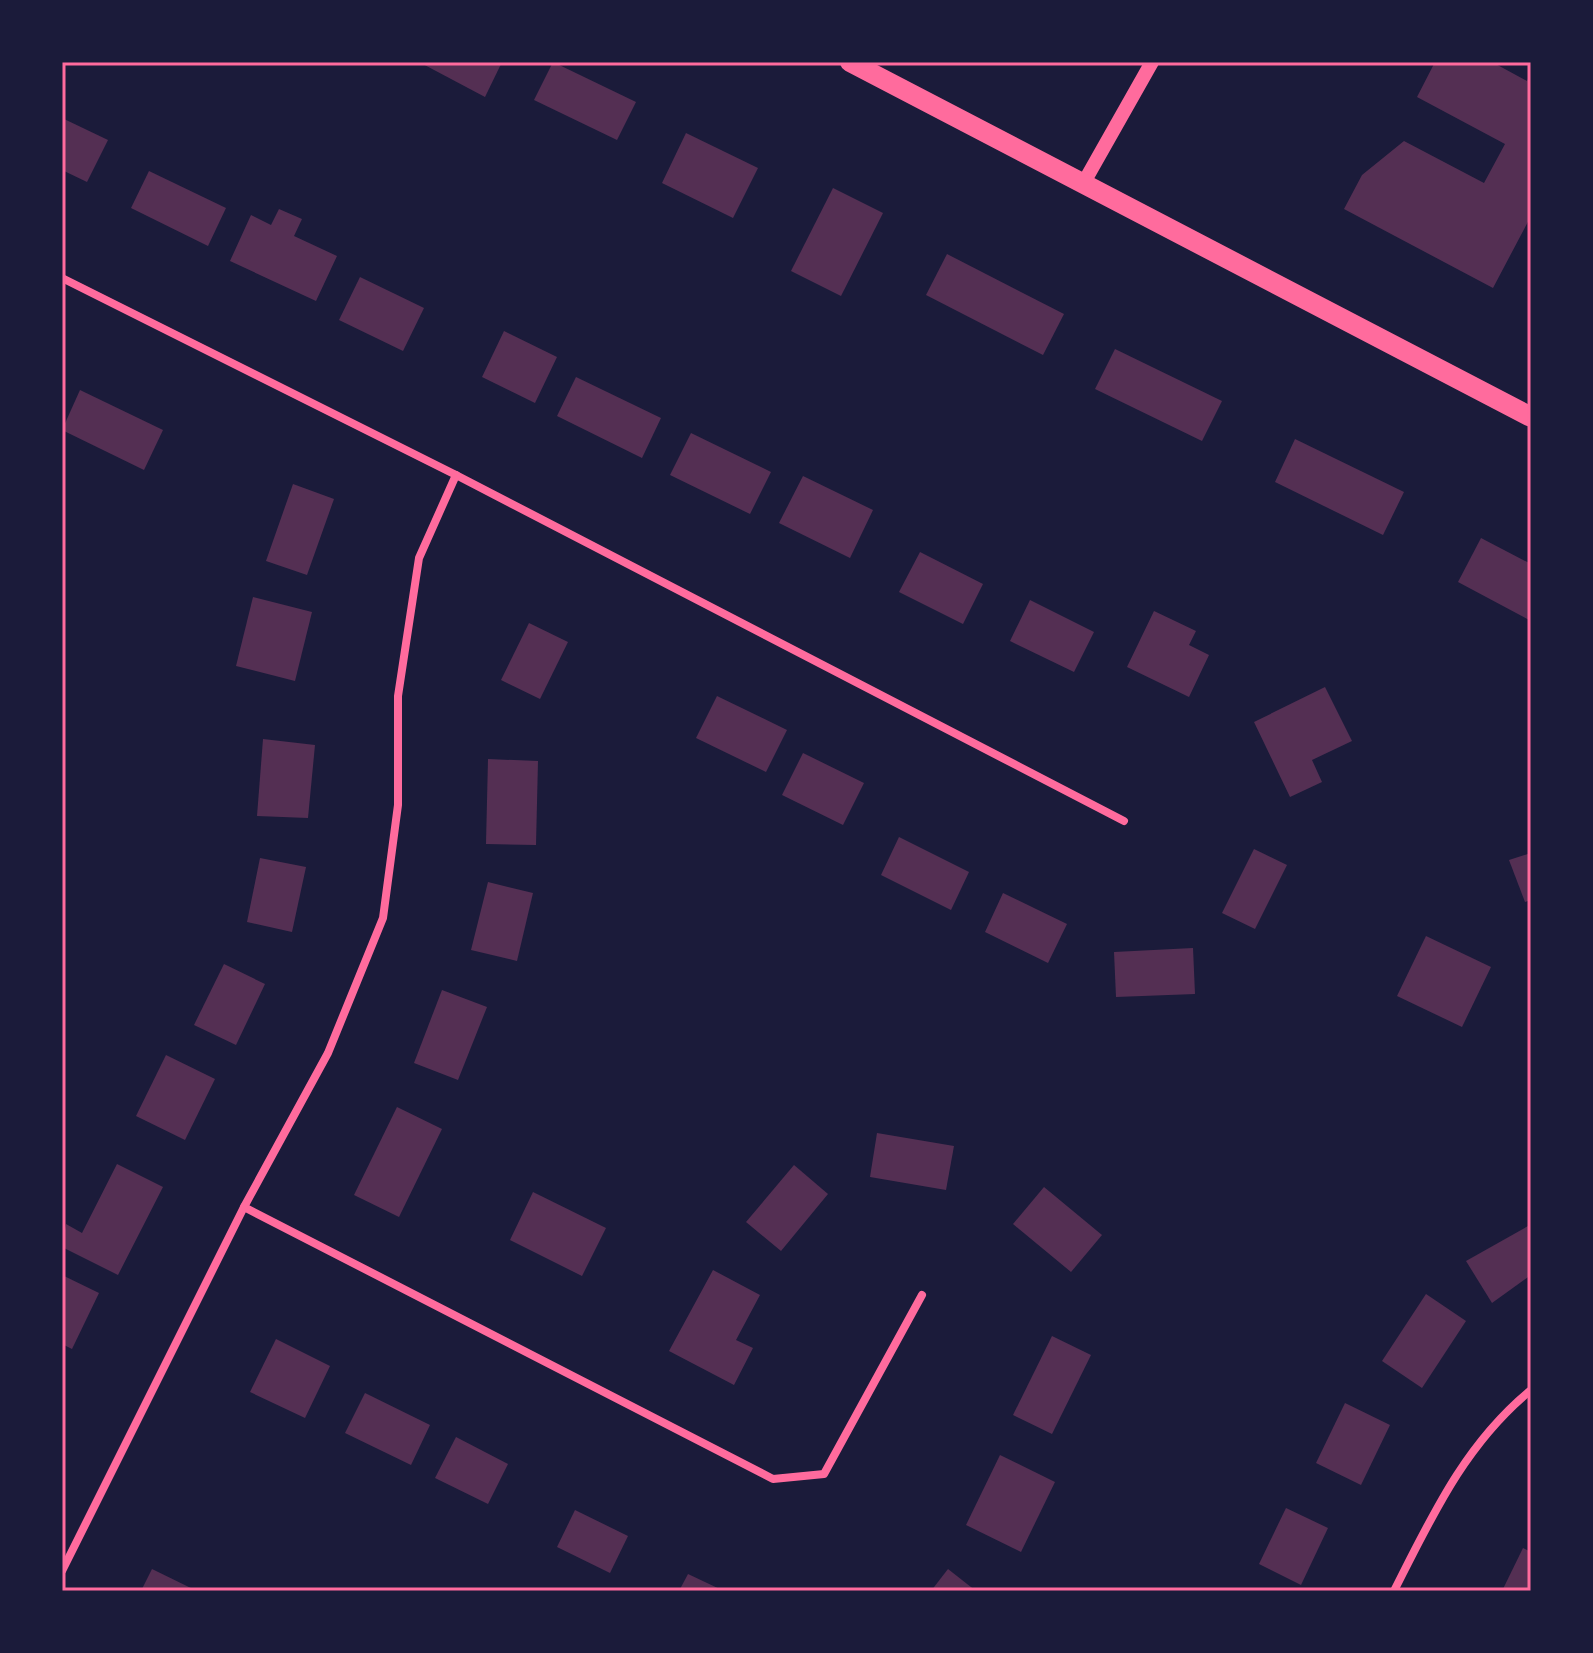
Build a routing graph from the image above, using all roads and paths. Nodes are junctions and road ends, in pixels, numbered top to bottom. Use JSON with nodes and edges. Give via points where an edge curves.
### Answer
{"nodes":[{"id":1,"x":850,"y":62,"type":"edge"},
{"id":2,"x":1152,"y":62,"type":"edge"},
{"id":3,"x":1083,"y":184,"type":"junction"},
{"id":4,"x":62,"y":278,"type":"edge"},
{"id":5,"x":1531,"y":417,"type":"edge"},
{"id":6,"x":456,"y":475,"type":"junction"},
{"id":7,"x":1124,"y":821,"type":"dead end"},
{"id":8,"x":244,"y":1207,"type":"junction"},
{"id":9,"x":922,"y":1295,"type":"dead end"},
{"id":10,"x":1531,"y":1390,"type":"edge"},
{"id":11,"x":62,"y":1571,"type":"edge"},
{"id":12,"x":1394,"y":1591,"type":"edge"}],
"edges":[{"from":1,"to":3,"type":"main road"},
{"from":2,"to":3,"type":"street"},
{"from":3,"to":5,"type":"main road"},
{"from":4,"to":6,"type":"street"},
{"from":6,"to":7,"type":"street"},
{"from":6,"to":8,"type":"street","via":[[419,558],[398,696],[398,805],[383,918],[328,1053]]},
{"from":8,"to":9,"type":"street","via":[[773,1479],[824,1474]]},
{"from":8,"to":11,"type":"street"},
{"from":10,"to":12,"type":"street","via":[[1473,1448]]}]}
